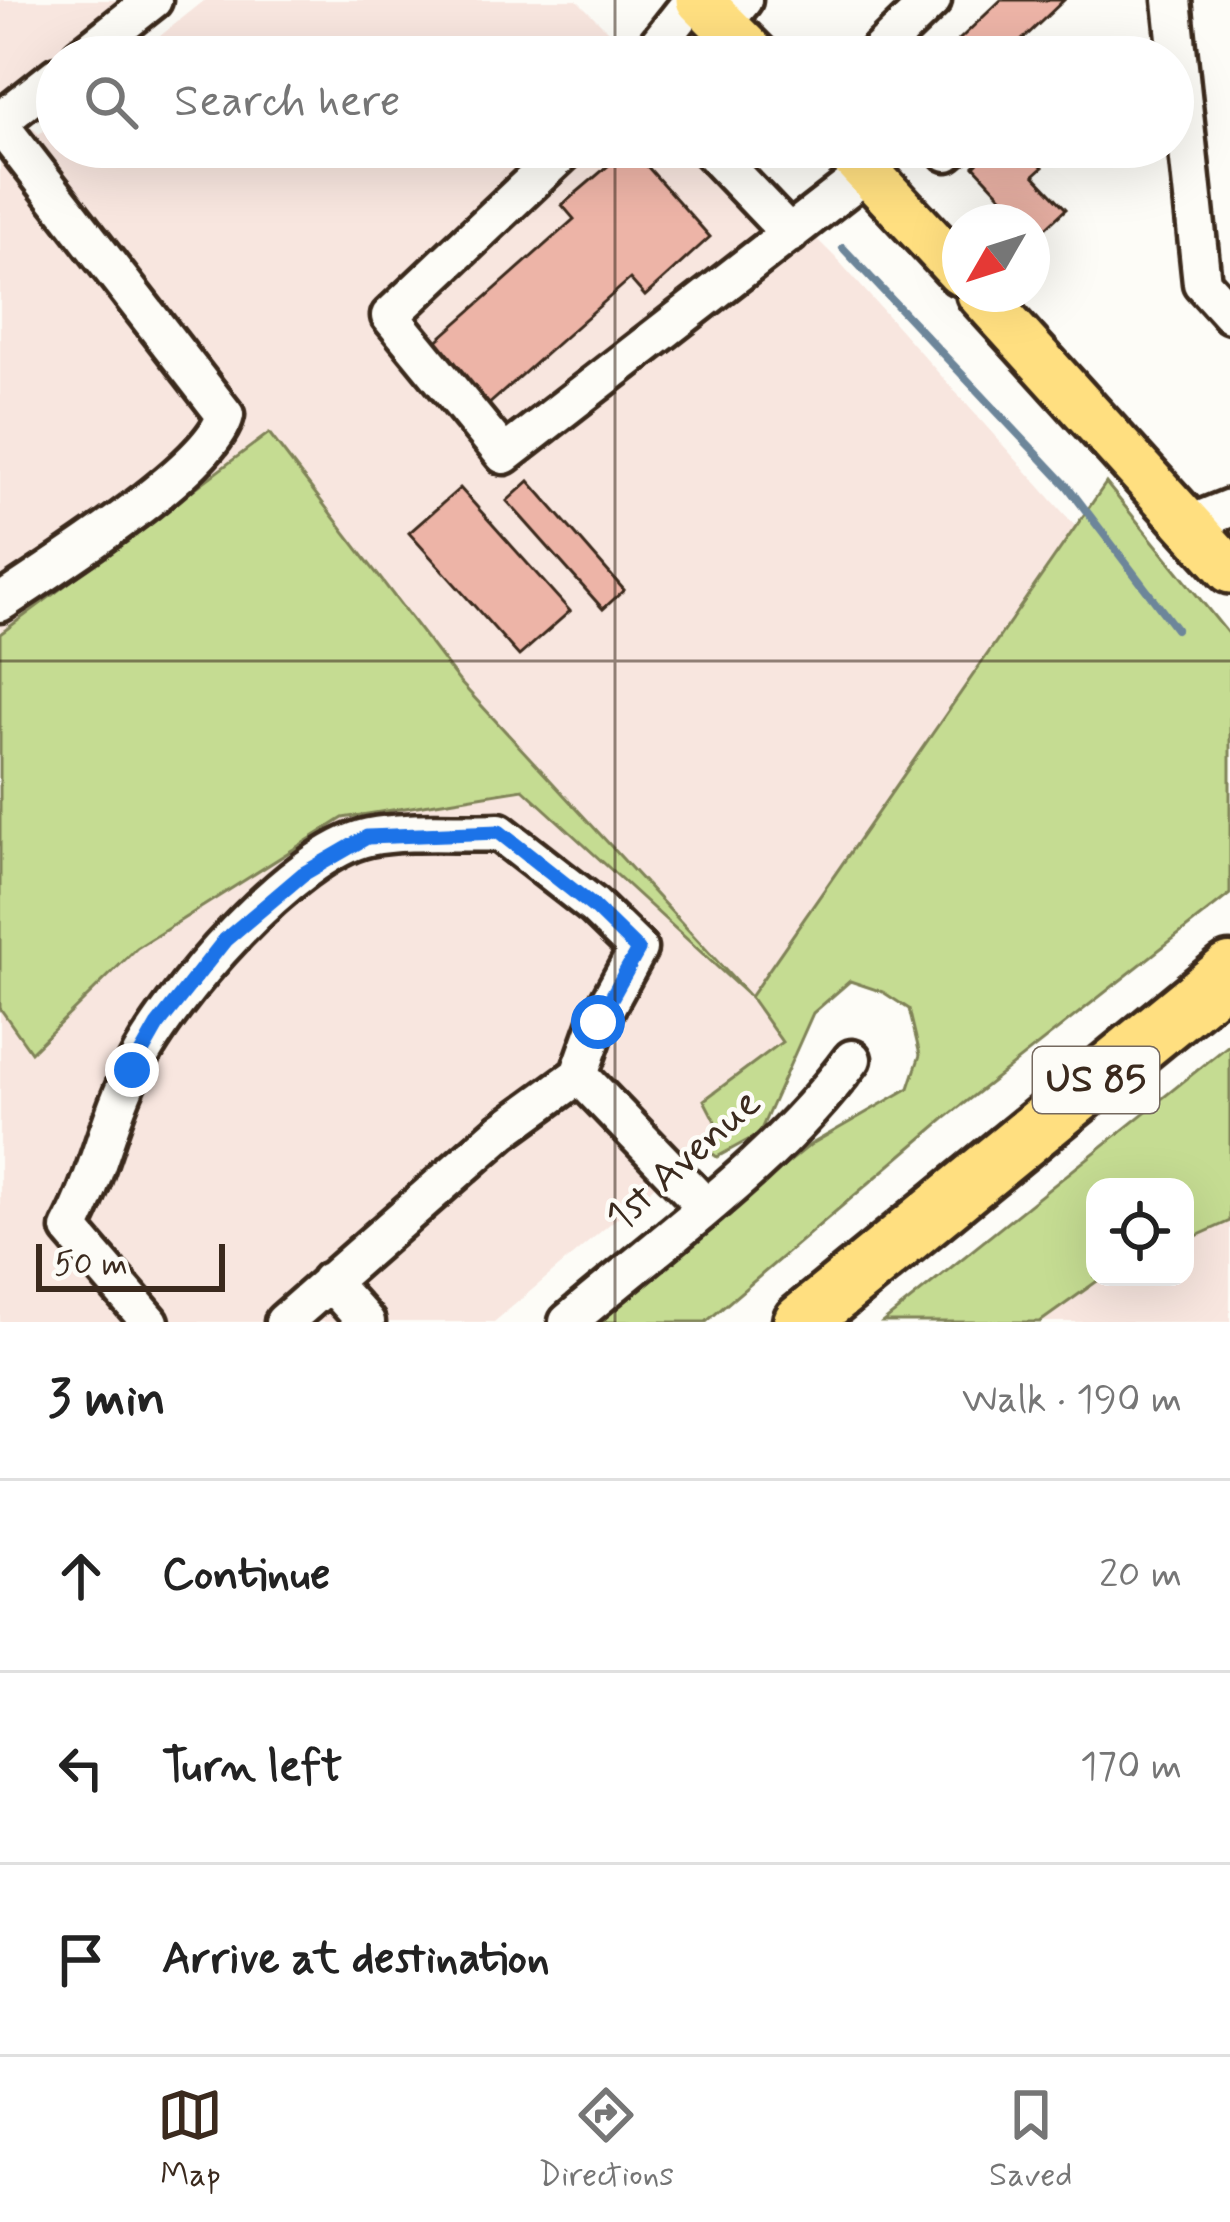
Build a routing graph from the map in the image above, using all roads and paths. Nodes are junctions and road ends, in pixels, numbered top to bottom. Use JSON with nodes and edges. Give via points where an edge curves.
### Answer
{"nodes":[{"id":1,"x":153,"y":0,"type":"edge"},
{"id":2,"x":932,"y":0,"type":"edge"},
{"id":3,"x":1172,"y":0,"type":"edge"},
{"id":4,"x":714,"y":6,"type":"edge"},
{"id":5,"x":108,"y":36,"type":"edge"},
{"id":6,"x":675,"y":36,"type":"edge"},
{"id":7,"x":739,"y":36,"type":"edge"},
{"id":8,"x":895,"y":36,"type":"edge"},
{"id":9,"x":1176,"y":36,"type":"edge"},
{"id":10,"x":36,"y":93,"type":"edge"},
{"id":11,"x":0,"y":123,"type":"edge"},
{"id":12,"x":547,"y":168,"type":"edge"},
{"id":13,"x":726,"y":168,"type":"edge"},
{"id":14,"x":849,"y":168,"type":"edge"},
{"id":15,"x":863,"y":168,"type":"edge"},
{"id":16,"x":1190,"y":168,"type":"edge"},
{"id":17,"x":790,"y":234,"type":"junction"},
{"id":18,"x":942,"y":253,"type":"edge"},
{"id":19,"x":999,"y":312,"type":"edge"},
{"id":20,"x":1230,"y":314,"type":"edge"},
{"id":21,"x":1210,"y":516,"type":"edge"},
{"id":22,"x":1230,"y":570,"type":"edge"},
{"id":23,"x":0,"y":603,"type":"edge"},
{"id":24,"x":1230,"y":970,"type":"edge"},
{"id":25,"x":852,"y":1059,"type":"dead end"},
{"id":26,"x":579,"y":1075,"type":"junction"},
{"id":27,"x":704,"y":1205,"type":"junction"},
{"id":28,"x":329,"y":1281,"type":"junction"},
{"id":29,"x":150,"y":1322,"type":"edge"},
{"id":30,"x":284,"y":1322,"type":"edge"},
{"id":31,"x":366,"y":1322,"type":"edge"},
{"id":32,"x":568,"y":1322,"type":"edge"},
{"id":33,"x":801,"y":1322,"type":"edge"}],
"edges":[{"from":1,"to":5,"type":"street"},
{"from":2,"to":8,"type":"street"},
{"from":3,"to":9,"type":"street"},
{"from":4,"to":6,"type":"street"},
{"from":4,"to":7,"type":"main road"},
{"from":10,"to":11,"type":"street"},
{"from":11,"to":23,"type":"street","via":[[224,415],[220,436],[127,515]]},
{"from":12,"to":17,"type":"street","via":[[390,316],[504,454]]},
{"from":13,"to":17,"type":"street"},
{"from":14,"to":17,"type":"street"},
{"from":15,"to":18,"type":"main road"},
{"from":16,"to":20,"type":"street","via":[[1202,284]]},
{"from":19,"to":21,"type":"main road"},
{"from":21,"to":22,"type":"main road"},
{"from":24,"to":33,"type":"highway","number":"US 85"},
{"from":25,"to":27,"type":"street","name":"1st Avenue"},
{"from":26,"to":27,"type":"street"},
{"from":26,"to":28,"type":"street"},
{"from":26,"to":29,"type":"street","via":[[638,950],[499,832],[367,837],[303,874],[225,940],[132,1070],[94,1185],[70,1228]]},
{"from":27,"to":32,"type":"street","name":"1st Avenue"},
{"from":28,"to":30,"type":"street"},
{"from":28,"to":31,"type":"street"}]}
